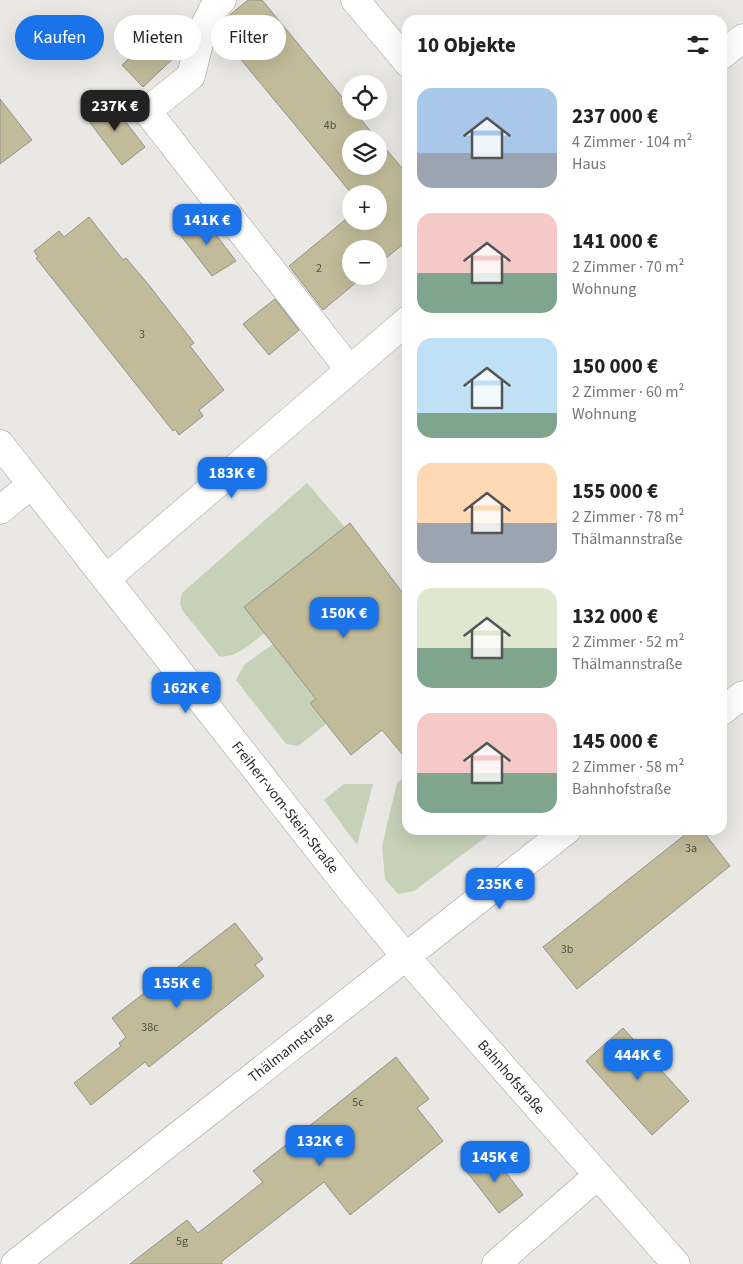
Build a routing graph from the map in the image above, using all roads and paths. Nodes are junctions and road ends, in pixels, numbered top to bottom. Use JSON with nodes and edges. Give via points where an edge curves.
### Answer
{"nodes":[{"id":1,"x":222,"y":0,"type":"edge"},
{"id":2,"x":355,"y":0,"type":"edge"},
{"id":3,"x":743,"y":38,"type":"edge"},
{"id":4,"x":727,"y":51,"type":"edge"},
{"id":5,"x":402,"y":56,"type":"edge"},
{"id":6,"x":402,"y":325,"type":"edge"},
{"id":7,"x":349,"y":369,"type":"junction"},
{"id":8,"x":0,"y":444,"type":"edge"},
{"id":9,"x":31,"y":485,"type":"junction"},
{"id":10,"x":0,"y":510,"type":"edge"},
{"id":11,"x":107,"y":578,"type":"junction"},
{"id":12,"x":743,"y":695,"type":"edge"},
{"id":13,"x":727,"y":706,"type":"edge"},
{"id":14,"x":561,"y":835,"type":"edge"},
{"id":15,"x":406,"y":957,"type":"junction"},
{"id":16,"x":597,"y":1176,"type":"junction"},
{"id":17,"x":15,"y":1264,"type":"edge"},
{"id":18,"x":496,"y":1264,"type":"edge"},
{"id":19,"x":676,"y":1264,"type":"edge"}],
"edges":[{"from":1,"to":7,"type":"street","via":[[213,9],[202,31],[191,76],[147,111]]},
{"from":2,"to":5,"type":"street"},
{"from":3,"to":4,"type":"street"},
{"from":6,"to":7,"type":"street"},
{"from":7,"to":11,"type":"street"},
{"from":8,"to":9,"type":"street","name":"Freiherr-vom-Stein-Straße"},
{"from":9,"to":10,"type":"street"},
{"from":9,"to":11,"type":"street","name":"Freiherr-vom-Stein-Straße"},
{"from":11,"to":15,"type":"street","name":"Freiherr-vom-Stein-Straße"},
{"from":12,"to":13,"type":"street"},
{"from":14,"to":15,"type":"street","name":"Thälmannstraße"},
{"from":15,"to":16,"type":"street","name":"Bahnhofstraße"},
{"from":15,"to":17,"type":"street","name":"Thälmannstraße"},
{"from":16,"to":18,"type":"street"},
{"from":16,"to":19,"type":"street","name":"Bahnhofstraße"}]}
